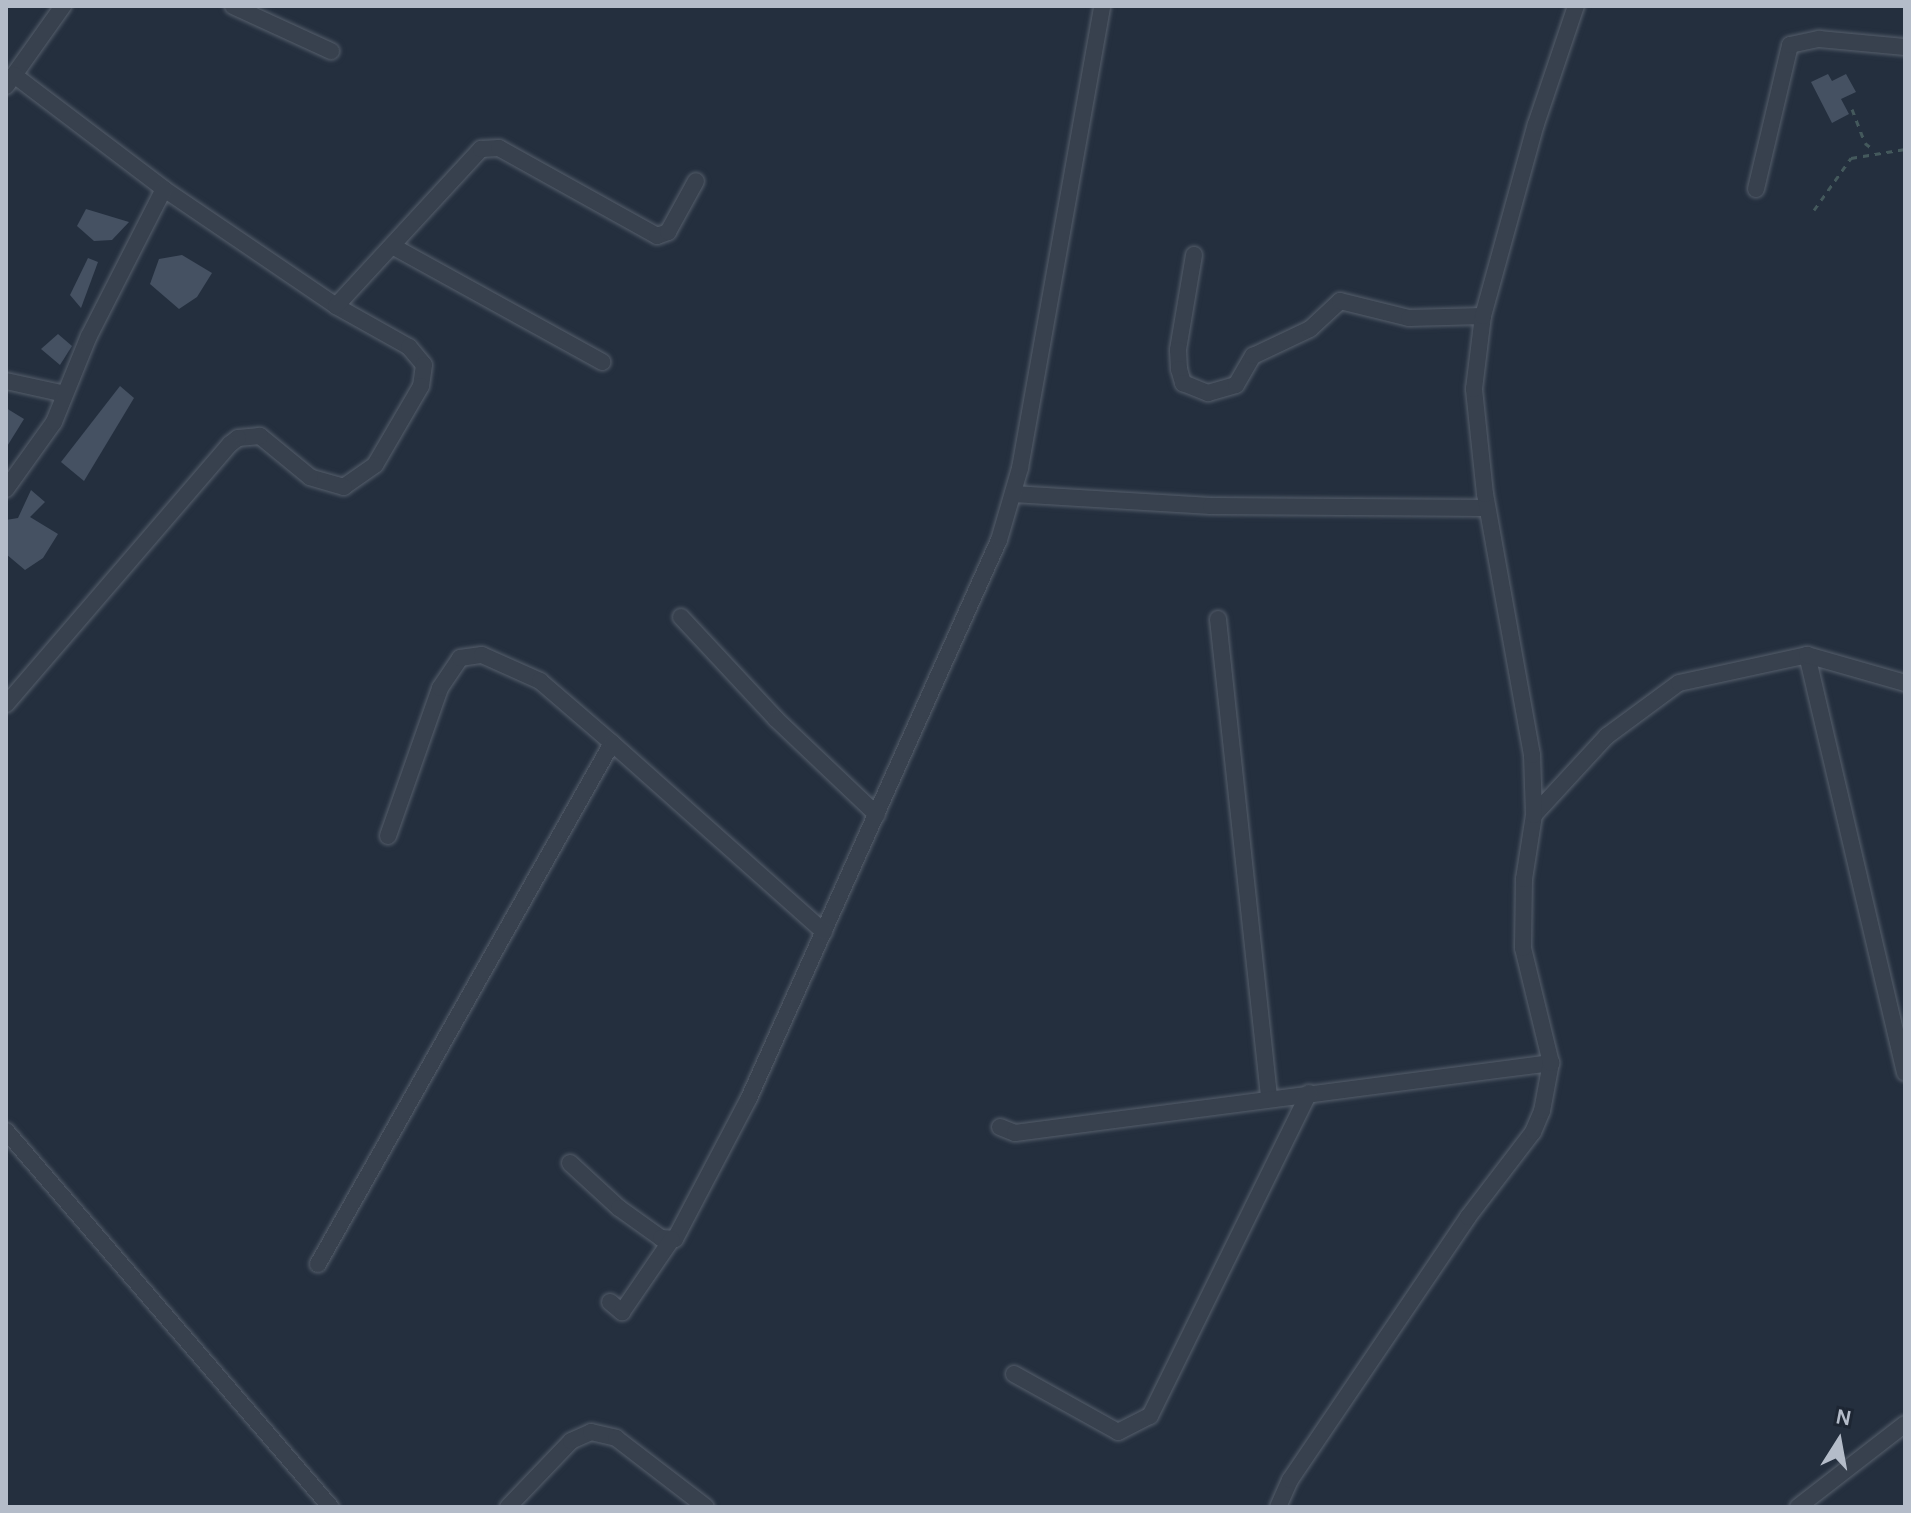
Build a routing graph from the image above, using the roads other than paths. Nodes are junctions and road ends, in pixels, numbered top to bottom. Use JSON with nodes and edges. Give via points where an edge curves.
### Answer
{"nodes":[{"id":1,"x":63,"y":6,"type":"edge"},
{"id":2,"x":233,"y":6,"type":"edge"},
{"id":3,"x":1102,"y":6,"type":"edge"},
{"id":4,"x":1576,"y":6,"type":"edge"},
{"id":5,"x":1905,"y":47,"type":"edge"},
{"id":6,"x":331,"y":51,"type":"dead end"},
{"id":7,"x":10,"y":80,"type":"edge"},
{"id":8,"x":696,"y":181,"type":"dead end"},
{"id":9,"x":164,"y":189,"type":"junction"},
{"id":10,"x":1756,"y":189,"type":"dead end"},
{"id":11,"x":394,"y":247,"type":"junction"},
{"id":12,"x":1194,"y":255,"type":"dead end"},
{"id":13,"x":336,"y":306,"type":"junction"},
{"id":14,"x":1483,"y":316,"type":"junction"},
{"id":15,"x":602,"y":362,"type":"dead end"},
{"id":16,"x":6,"y":381,"type":"edge"},
{"id":17,"x":65,"y":394,"type":"junction"},
{"id":18,"x":6,"y":489,"type":"edge"},
{"id":19,"x":1013,"y":494,"type":"junction"},
{"id":20,"x":1487,"y":508,"type":"junction"},
{"id":21,"x":681,"y":617,"type":"dead end"},
{"id":22,"x":1218,"y":619,"type":"dead end"},
{"id":23,"x":1807,"y":655,"type":"junction"},
{"id":24,"x":1905,"y":683,"type":"edge"},
{"id":25,"x":6,"y":704,"type":"edge"},
{"id":26,"x":612,"y":743,"type":"junction"},
{"id":27,"x":877,"y":815,"type":"junction"},
{"id":28,"x":1534,"y":815,"type":"junction"},
{"id":29,"x":388,"y":836,"type":"dead end"},
{"id":30,"x":824,"y":932,"type":"junction"},
{"id":31,"x":1551,"y":1063,"type":"junction"},
{"id":32,"x":1905,"y":1073,"type":"edge"},
{"id":33,"x":1309,"y":1093,"type":"junction"},
{"id":34,"x":1269,"y":1098,"type":"junction"},
{"id":35,"x":1000,"y":1127,"type":"dead end"},
{"id":36,"x":6,"y":1131,"type":"edge"},
{"id":37,"x":570,"y":1163,"type":"dead end"},
{"id":38,"x":672,"y":1239,"type":"junction"},
{"id":39,"x":318,"y":1264,"type":"dead end"},
{"id":40,"x":610,"y":1302,"type":"dead end"},
{"id":41,"x":1014,"y":1374,"type":"dead end"},
{"id":42,"x":1905,"y":1424,"type":"edge"},
{"id":43,"x":331,"y":1507,"type":"edge"},
{"id":44,"x":508,"y":1507,"type":"edge"},
{"id":45,"x":706,"y":1507,"type":"edge"},
{"id":46,"x":1278,"y":1507,"type":"edge"},
{"id":47,"x":1798,"y":1507,"type":"edge"}],
"edges":[{"from":1,"to":7,"type":"street"},
{"from":2,"to":6,"type":"street"},
{"from":3,"to":19,"type":"street"},
{"from":4,"to":14,"type":"street","via":[[1536,124]]},
{"from":5,"to":10,"type":"street","via":[[1819,39],[1790,45]]},
{"from":7,"to":9,"type":"street"},
{"from":8,"to":11,"type":"street","via":[[668,232],[657,236],[492,146],[481,149]]},
{"from":9,"to":13,"type":"street"},
{"from":9,"to":17,"type":"street"},
{"from":11,"to":13,"type":"street"},
{"from":11,"to":15,"type":"street"},
{"from":12,"to":14,"type":"street","via":[[1179,369],[1183,383],[1208,393],[1236,385],[1253,356],[1310,329],[1340,301],[1409,318]]},
{"from":13,"to":25,"type":"street","via":[[409,347],[424,365],[421,386],[375,465],[344,487],[310,477],[260,436],[238,438]]},
{"from":14,"to":20,"type":"street","via":[[1474,389]]},
{"from":16,"to":17,"type":"street"},
{"from":17,"to":18,"type":"street","via":[[54,422]]},
{"from":19,"to":20,"type":"street","via":[[1211,506]]},
{"from":19,"to":27,"type":"street","via":[[985,577]]},
{"from":20,"to":28,"type":"street","via":[[1523,694]]},
{"from":21,"to":27,"type":"street","via":[[776,719]]},
{"from":22,"to":34,"type":"street"},
{"from":23,"to":24,"type":"street"},
{"from":23,"to":28,"type":"street","via":[[1679,683],[1638,708],[1607,736]]},
{"from":23,"to":32,"type":"street"},
{"from":26,"to":29,"type":"street","via":[[540,681],[482,655],[460,658],[440,688]]},
{"from":26,"to":30,"type":"street"},
{"from":26,"to":39,"type":"street"},
{"from":27,"to":30,"type":"street"},
{"from":28,"to":31,"type":"street","via":[[1524,879],[1523,948]]},
{"from":30,"to":38,"type":"street","via":[[742,1112],[685,1226]]},
{"from":31,"to":33,"type":"street"},
{"from":31,"to":46,"type":"street","via":[[1533,1132],[1460,1229],[1290,1480]]},
{"from":33,"to":34,"type":"street"},
{"from":33,"to":41,"type":"street","via":[[1150,1416],[1118,1432]]},
{"from":34,"to":35,"type":"street","via":[[1015,1133]]},
{"from":36,"to":43,"type":"street"},
{"from":37,"to":38,"type":"street","via":[[619,1208],[661,1238]]},
{"from":38,"to":40,"type":"street","via":[[622,1312]]},
{"from":42,"to":47,"type":"street"},
{"from":44,"to":45,"type":"street","via":[[571,1441],[591,1432],[616,1438]]}]}
